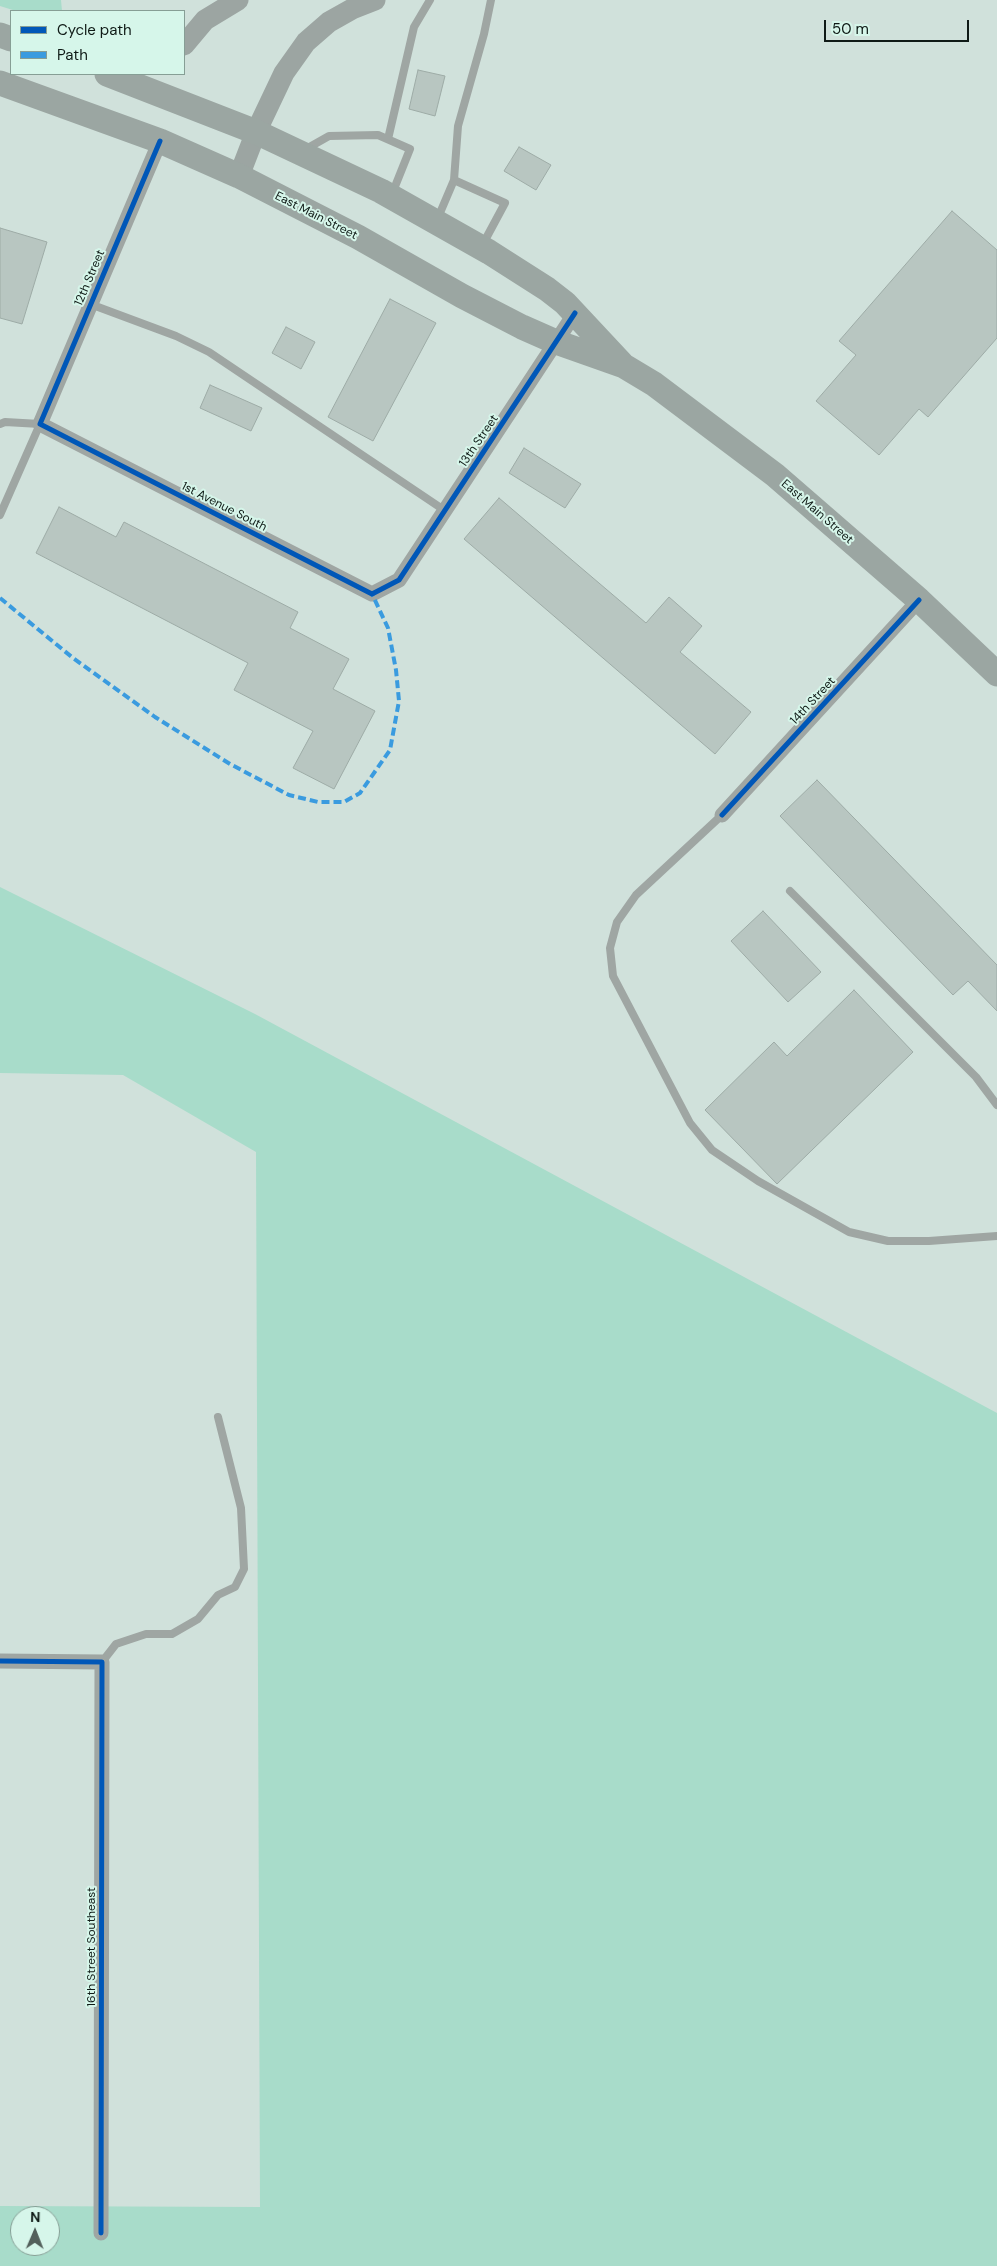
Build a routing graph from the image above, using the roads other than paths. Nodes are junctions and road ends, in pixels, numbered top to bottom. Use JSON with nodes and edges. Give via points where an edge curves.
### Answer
{"nodes":[{"id":1,"x":238,"y":0,"type":"edge"},
{"id":2,"x":375,"y":0,"type":"edge"},
{"id":3,"x":430,"y":0,"type":"edge"},
{"id":4,"x":491,"y":0,"type":"edge"},
{"id":5,"x":185,"y":44,"type":"edge"},
{"id":6,"x":113,"y":75,"type":"edge"},
{"id":7,"x":0,"y":83,"type":"edge"},
{"id":8,"x":256,"y":132,"type":"junction"},
{"id":9,"x":388,"y":139,"type":"junction"},
{"id":10,"x":160,"y":141,"type":"junction"},
{"id":11,"x":300,"y":152,"type":"junction"},
{"id":12,"x":239,"y":176,"type":"junction"},
{"id":13,"x":454,"y":180,"type":"junction"},
{"id":14,"x":391,"y":196,"type":"junction"},
{"id":15,"x":436,"y":222,"type":"junction"},
{"id":16,"x":480,"y":248,"type":"junction"},
{"id":17,"x":90,"y":304,"type":"junction"},
{"id":18,"x":575,"y":313,"type":"junction"},
{"id":19,"x":556,"y":342,"type":"junction"},
{"id":20,"x":624,"y":366,"type":"junction"},
{"id":21,"x":0,"y":424,"type":"edge"},
{"id":22,"x":40,"y":424,"type":"junction"},
{"id":23,"x":444,"y":510,"type":"junction"},
{"id":24,"x":0,"y":515,"type":"edge"},
{"id":25,"x":400,"y":580,"type":"joint"},
{"id":26,"x":919,"y":600,"type":"junction"},
{"id":27,"x":997,"y":674,"type":"edge"},
{"id":28,"x":722,"y":816,"type":"joint"},
{"id":29,"x":790,"y":891,"type":"dead end"},
{"id":30,"x":997,"y":1105,"type":"edge"},
{"id":31,"x":997,"y":1236,"type":"edge"},
{"id":32,"x":218,"y":1417,"type":"dead end"},
{"id":33,"x":0,"y":1661,"type":"edge"},
{"id":34,"x":102,"y":1662,"type":"junction"},
{"id":35,"x":101,"y":2233,"type":"dead end"}],
"edges":[{"from":1,"to":5,"type":"main road","via":[[205,20]]},
{"from":2,"to":8,"type":"main road","via":[[329,22],[306,42],[284,73]]},
{"from":3,"to":9,"type":"lane","via":[[414,27]]},
{"from":4,"to":13,"type":"lane","via":[[458,126]]},
{"from":6,"to":8,"type":"highway","name":"East Main Street"},
{"from":7,"to":10,"type":"highway","name":"East Main Street"},
{"from":8,"to":11,"type":"highway","name":"East Main Street"},
{"from":8,"to":12,"type":"main road"},
{"from":9,"to":11,"type":"lane","via":[[378,135],[329,136]]},
{"from":9,"to":14,"type":"lane","via":[[410,149]]},
{"from":10,"to":12,"type":"highway","name":"East Main Street"},
{"from":10,"to":17,"type":"street","name":"12th Street"},
{"from":11,"to":14,"type":"highway","name":"East Main Street"},
{"from":12,"to":19,"type":"highway","name":"East Main Street"},
{"from":13,"to":15,"type":"lane"},
{"from":13,"to":16,"type":"lane","via":[[505,203]]},
{"from":14,"to":15,"type":"highway","name":"East Main Street"},
{"from":15,"to":16,"type":"highway","name":"East Main Street"},
{"from":16,"to":18,"type":"highway","name":"East Main Street","via":[[547,289]]},
{"from":17,"to":22,"type":"street","name":"12th Street"},
{"from":17,"to":23,"type":"lane","via":[[209,352]]},
{"from":18,"to":19,"type":"street","name":"13th Street"},
{"from":18,"to":20,"type":"highway","name":"East Main Street"},
{"from":19,"to":20,"type":"highway","name":"East Main Street"},
{"from":19,"to":23,"type":"street","name":"13th Street"},
{"from":20,"to":26,"type":"highway","name":"East Main Street","via":[[654,384],[775,475]]},
{"from":21,"to":22,"type":"lane"},
{"from":22,"to":24,"type":"lane"},
{"from":22,"to":25,"type":"street","name":"1st Avenue South","via":[[372,594]]},
{"from":23,"to":25,"type":"street","name":"13th Street"},
{"from":26,"to":27,"type":"highway","name":"East Main Street"},
{"from":26,"to":28,"type":"street","name":"14th Street"},
{"from":28,"to":31,"type":"lane","via":[[636,895],[617,922],[610,948],[613,976],[690,1122],[712,1150],[766,1186],[849,1232],[888,1241]]},
{"from":29,"to":30,"type":"lane","via":[[976,1077]]},
{"from":32,"to":34,"type":"lane","via":[[241,1508],[244,1569],[235,1587],[218,1595],[198,1619],[172,1634],[146,1634],[116,1644]]},
{"from":33,"to":34,"type":"street"},
{"from":34,"to":35,"type":"street","name":"16th Street Southeast"}]}
